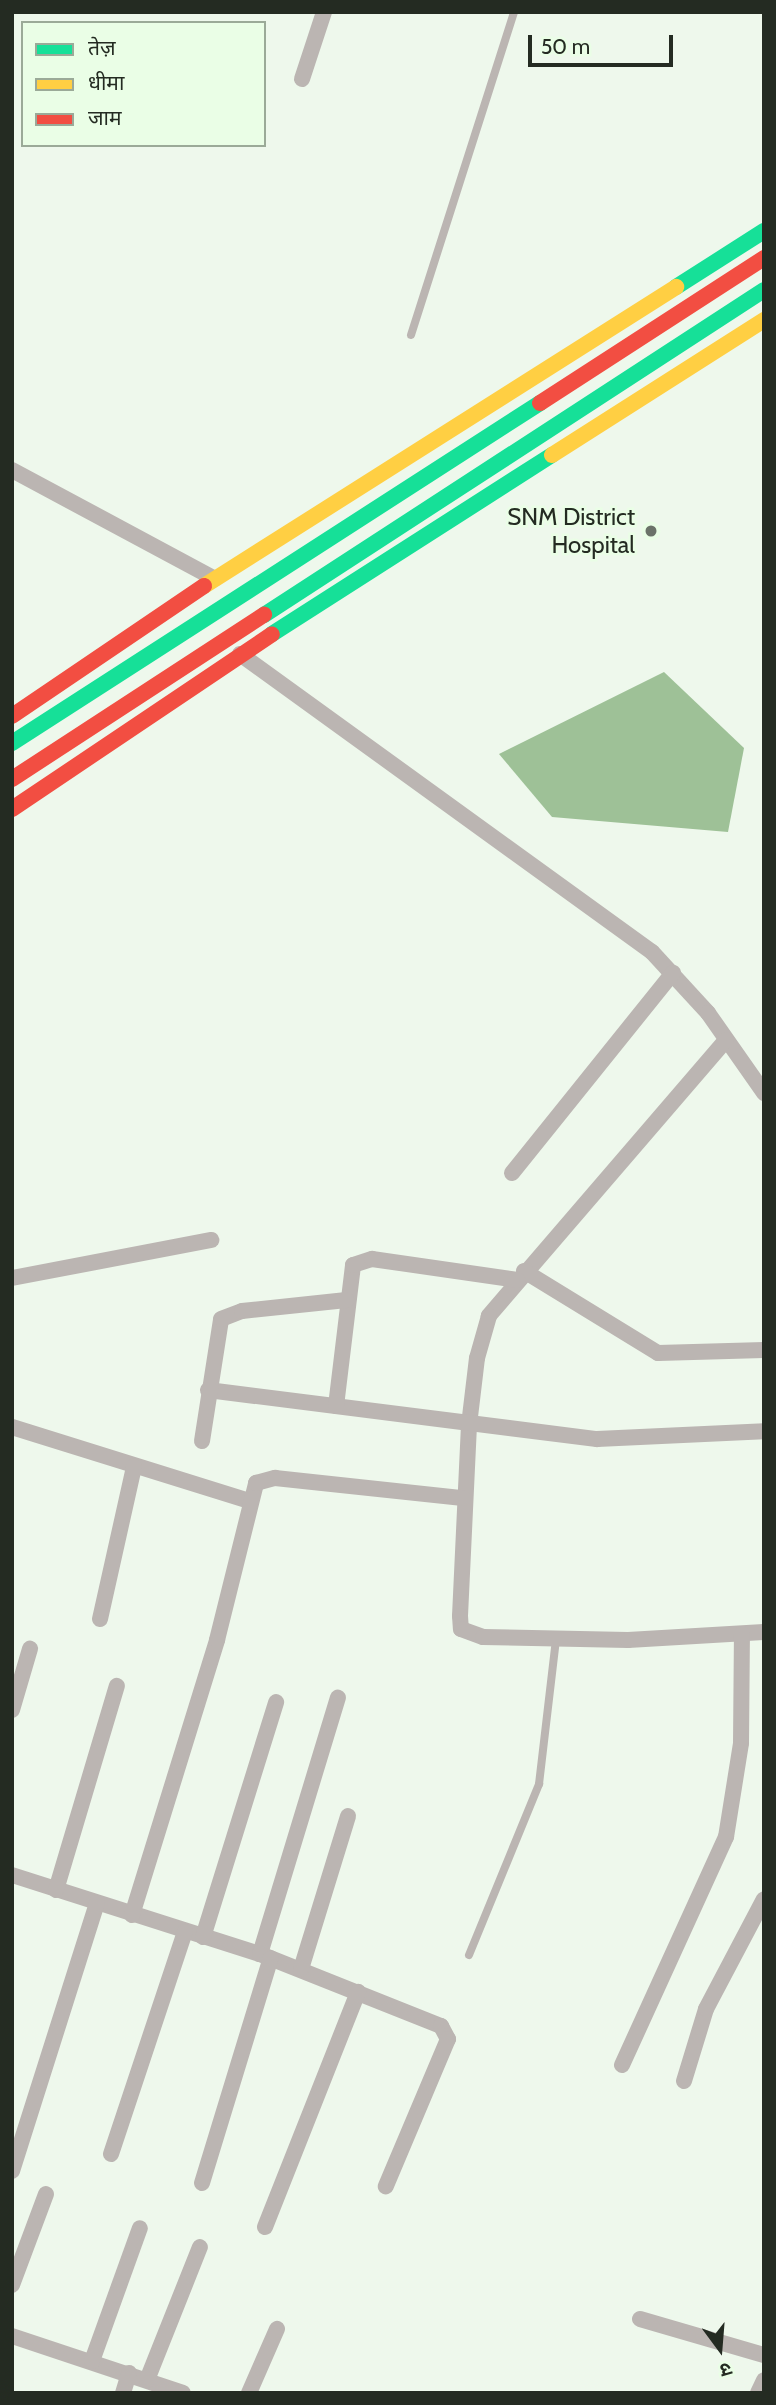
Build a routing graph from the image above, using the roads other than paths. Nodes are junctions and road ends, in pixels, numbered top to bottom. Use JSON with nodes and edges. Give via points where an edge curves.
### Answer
{"nodes":[{"id":1,"x":324,"y":12,"type":"edge"},
{"id":2,"x":514,"y":12,"type":"edge"},
{"id":3,"x":302,"y":79,"type":"dead end"},
{"id":4,"x":764,"y":231,"type":"edge"},
{"id":5,"x":764,"y":258,"type":"edge"},
{"id":6,"x":764,"y":290,"type":"edge"},
{"id":7,"x":764,"y":320,"type":"edge"},
{"id":8,"x":411,"y":335,"type":"dead end"},
{"id":9,"x":12,"y":470,"type":"edge"},
{"id":10,"x":215,"y":579,"type":"junction"},
{"id":11,"x":240,"y":654,"type":"junction"},
{"id":12,"x":12,"y":716,"type":"edge"},
{"id":13,"x":12,"y":743,"type":"edge"},
{"id":14,"x":12,"y":779,"type":"edge"},
{"id":15,"x":12,"y":809,"type":"edge"},
{"id":16,"x":673,"y":973,"type":"junction"},
{"id":17,"x":726,"y":1040,"type":"junction"},
{"id":18,"x":764,"y":1093,"type":"edge"},
{"id":19,"x":512,"y":1173,"type":"dead end"},
{"id":20,"x":211,"y":1240,"type":"dead end"},
{"id":21,"x":520,"y":1275,"type":"junction"},
{"id":22,"x":12,"y":1278,"type":"edge"},
{"id":23,"x":346,"y":1300,"type":"junction"},
{"id":24,"x":764,"y":1350,"type":"edge"},
{"id":25,"x":208,"y":1390,"type":"junction"},
{"id":26,"x":335,"y":1406,"type":"junction"},
{"id":27,"x":469,"y":1425,"type":"junction"},
{"id":28,"x":12,"y":1427,"type":"edge"},
{"id":29,"x":764,"y":1432,"type":"edge"},
{"id":30,"x":202,"y":1441,"type":"dead end"},
{"id":31,"x":134,"y":1467,"type":"junction"},
{"id":32,"x":463,"y":1498,"type":"junction"},
{"id":33,"x":250,"y":1501,"type":"junction"},
{"id":34,"x":100,"y":1619,"type":"dead end"},
{"id":35,"x":764,"y":1632,"type":"edge"},
{"id":36,"x":742,"y":1634,"type":"junction"},
{"id":37,"x":556,"y":1640,"type":"junction"},
{"id":38,"x":30,"y":1649,"type":"dead end"},
{"id":39,"x":117,"y":1686,"type":"dead end"},
{"id":40,"x":338,"y":1698,"type":"dead end"},
{"id":41,"x":276,"y":1702,"type":"dead end"},
{"id":42,"x":12,"y":1710,"type":"edge"},
{"id":43,"x":348,"y":1816,"type":"dead end"},
{"id":44,"x":12,"y":1875,"type":"edge"},
{"id":45,"x":57,"y":1890,"type":"junction"},
{"id":46,"x":764,"y":1899,"type":"edge"},
{"id":47,"x":97,"y":1903,"type":"junction"},
{"id":48,"x":132,"y":1914,"type":"junction"},
{"id":49,"x":185,"y":1932,"type":"junction"},
{"id":50,"x":203,"y":1937,"type":"junction"},
{"id":51,"x":470,"y":1955,"type":"dead end"},
{"id":52,"x":265,"y":1956,"type":"junction"},
{"id":53,"x":300,"y":1969,"type":"junction"},
{"id":54,"x":358,"y":1992,"type":"junction"},
{"id":55,"x":622,"y":2065,"type":"dead end"},
{"id":56,"x":684,"y":2081,"type":"dead end"},
{"id":57,"x":111,"y":2154,"type":"dead end"},
{"id":58,"x":12,"y":2171,"type":"edge"},
{"id":59,"x":202,"y":2183,"type":"dead end"},
{"id":60,"x":386,"y":2186,"type":"dead end"},
{"id":61,"x":46,"y":2194,"type":"dead end"},
{"id":62,"x":265,"y":2227,"type":"dead end"},
{"id":63,"x":140,"y":2228,"type":"dead end"},
{"id":64,"x":200,"y":2247,"type":"dead end"},
{"id":65,"x":12,"y":2285,"type":"edge"},
{"id":66,"x":640,"y":2319,"type":"dead end"},
{"id":67,"x":277,"y":2329,"type":"dead end"},
{"id":68,"x":12,"y":2336,"type":"edge"},
{"id":69,"x":764,"y":2355,"type":"edge"},
{"id":70,"x":92,"y":2361,"type":"junction"},
{"id":71,"x":129,"y":2373,"type":"junction"},
{"id":72,"x":147,"y":2379,"type":"junction"},
{"id":73,"x":764,"y":2380,"type":"edge"},
{"id":74,"x":122,"y":2393,"type":"edge"},
{"id":75,"x":183,"y":2393,"type":"edge"},
{"id":76,"x":249,"y":2393,"type":"edge"},
{"id":77,"x":758,"y":2393,"type":"edge"}],
"edges":[{"from":1,"to":3,"type":"street"},
{"from":2,"to":8,"type":"lane"},
{"from":4,"to":10,"type":"main road"},
{"from":5,"to":13,"type":"main road"},
{"from":6,"to":14,"type":"main road"},
{"from":7,"to":11,"type":"main road"},
{"from":9,"to":10,"type":"street"},
{"from":10,"to":12,"type":"main road"},
{"from":11,"to":15,"type":"main road"},
{"from":11,"to":16,"type":"street"},
{"from":16,"to":17,"type":"street"},
{"from":16,"to":19,"type":"street"},
{"from":17,"to":18,"type":"street"},
{"from":17,"to":21,"type":"street"},
{"from":20,"to":22,"type":"street"},
{"from":21,"to":23,"type":"street","via":[[361,1260],[353,1265]]},
{"from":21,"to":24,"type":"street","via":[[658,1353]]},
{"from":21,"to":27,"type":"street","via":[[482,1334]]},
{"from":23,"to":25,"type":"street","via":[[242,1311],[220,1319]]},
{"from":23,"to":26,"type":"street"},
{"from":25,"to":26,"type":"street"},
{"from":25,"to":30,"type":"street"},
{"from":26,"to":27,"type":"street"},
{"from":27,"to":29,"type":"street","via":[[610,1439]]},
{"from":27,"to":32,"type":"street"},
{"from":28,"to":31,"type":"street"},
{"from":31,"to":33,"type":"street"},
{"from":31,"to":34,"type":"street"},
{"from":32,"to":33,"type":"street","via":[[275,1478],[256,1483]]},
{"from":32,"to":37,"type":"street","via":[[461,1629],[483,1637]]},
{"from":33,"to":48,"type":"street","via":[[217,1640]]},
{"from":35,"to":36,"type":"street"},
{"from":36,"to":37,"type":"street"},
{"from":36,"to":55,"type":"street","via":[[739,1772],[726,1837]]},
{"from":37,"to":51,"type":"lane","via":[[539,1784]]},
{"from":38,"to":42,"type":"street"},
{"from":39,"to":45,"type":"street"},
{"from":40,"to":52,"type":"street"},
{"from":41,"to":50,"type":"street"},
{"from":43,"to":53,"type":"street"},
{"from":44,"to":45,"type":"street"},
{"from":45,"to":47,"type":"street"},
{"from":46,"to":56,"type":"street","via":[[706,2009]]},
{"from":47,"to":48,"type":"street"},
{"from":47,"to":58,"type":"street"},
{"from":48,"to":49,"type":"street"},
{"from":49,"to":50,"type":"street"},
{"from":49,"to":57,"type":"street"},
{"from":50,"to":52,"type":"street"},
{"from":52,"to":53,"type":"street"},
{"from":52,"to":59,"type":"street"},
{"from":53,"to":54,"type":"street"},
{"from":54,"to":60,"type":"street","via":[[441,2026],[448,2039]]},
{"from":54,"to":62,"type":"street"},
{"from":61,"to":65,"type":"street"},
{"from":63,"to":70,"type":"street"},
{"from":64,"to":72,"type":"street"},
{"from":66,"to":69,"type":"street"},
{"from":67,"to":76,"type":"street"},
{"from":68,"to":70,"type":"street"},
{"from":70,"to":71,"type":"street"},
{"from":71,"to":72,"type":"street"},
{"from":71,"to":74,"type":"street"},
{"from":72,"to":75,"type":"street"},
{"from":73,"to":77,"type":"street"}]}
